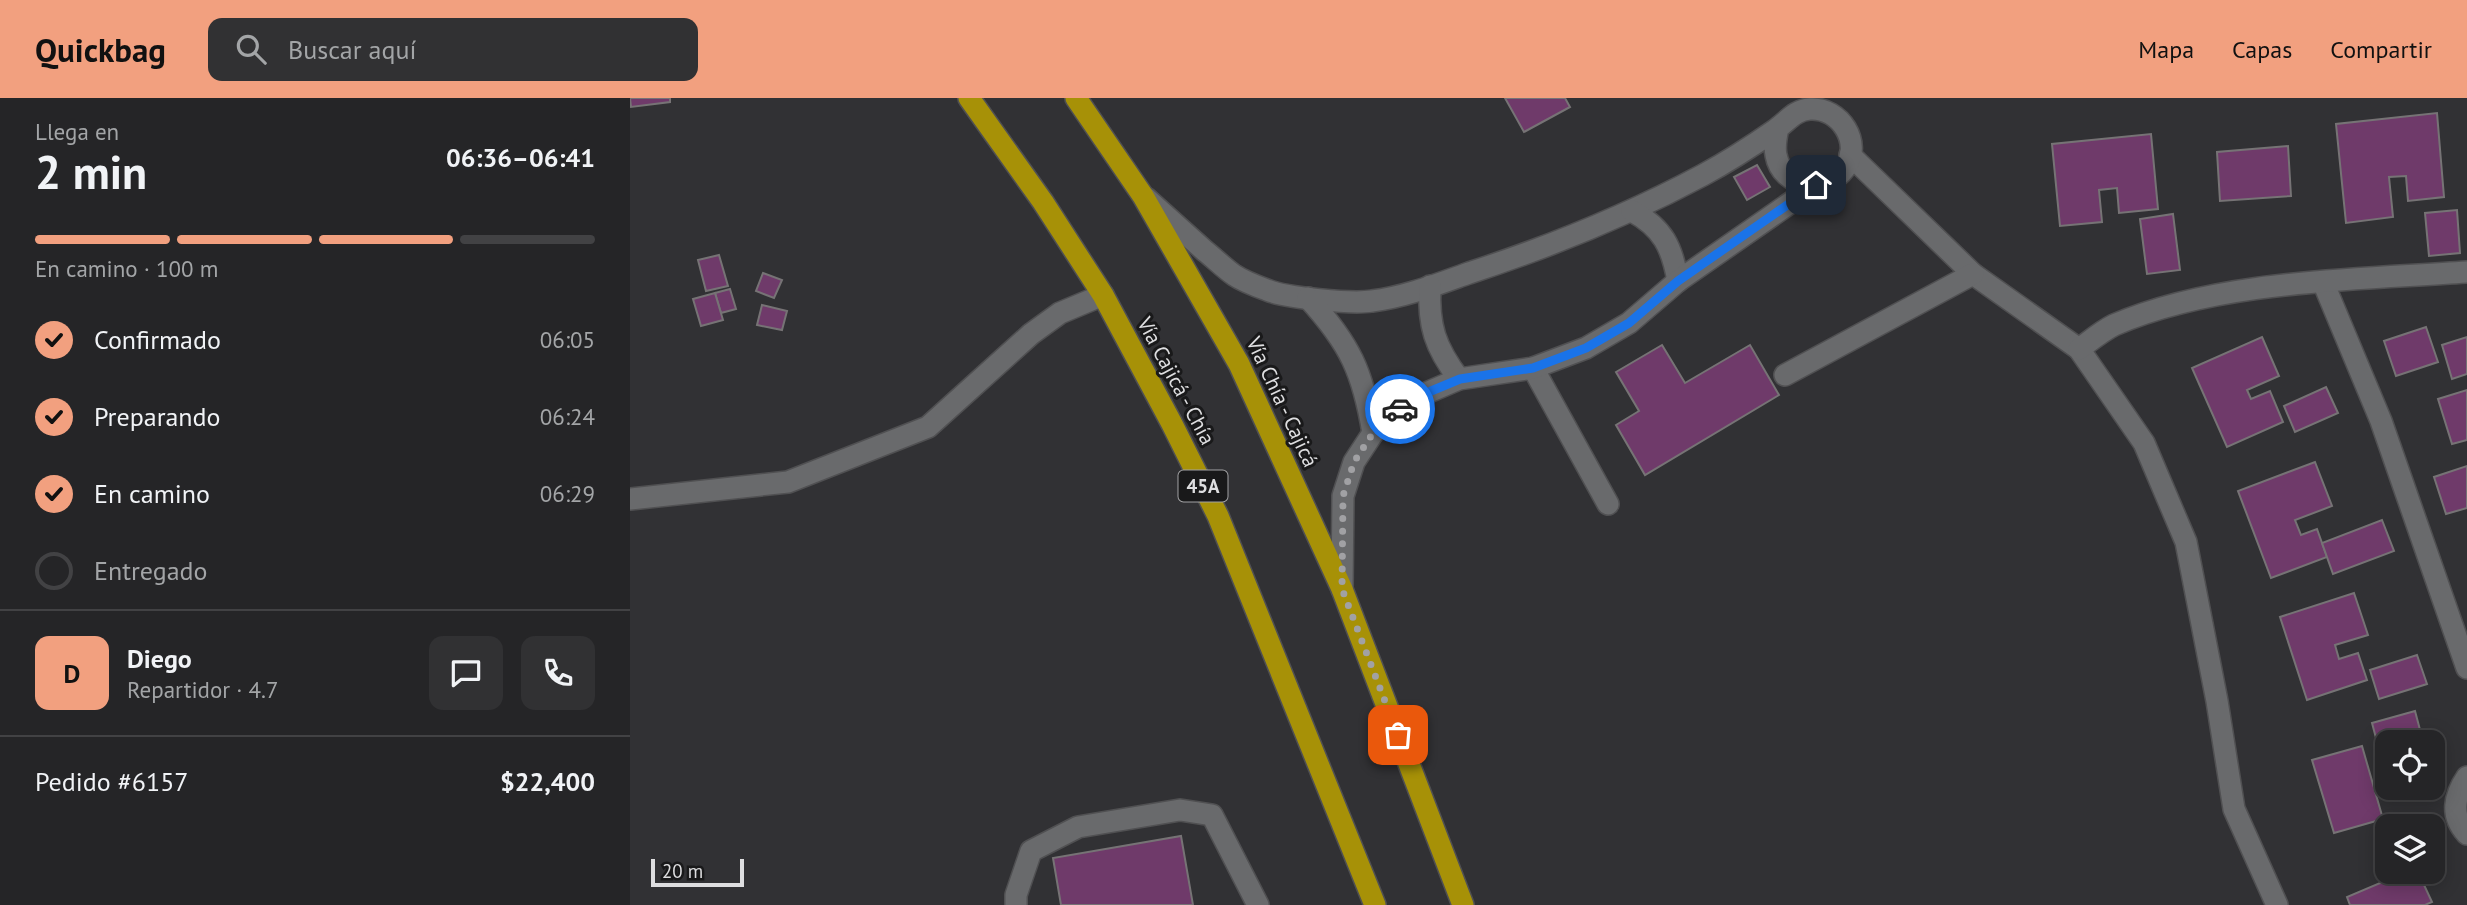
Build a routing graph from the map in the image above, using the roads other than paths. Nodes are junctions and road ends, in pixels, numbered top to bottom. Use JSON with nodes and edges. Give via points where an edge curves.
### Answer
{"nodes":[{"id":1,"x":969,"y":98,"type":"edge"},
{"id":2,"x":1076,"y":98,"type":"edge"},
{"id":3,"x":1811,"y":104,"type":"edge"},
{"id":4,"x":1778,"y":128,"type":"junction"},
{"id":5,"x":1850,"y":155,"type":"junction"},
{"id":6,"x":1816,"y":185,"type":"junction"},
{"id":7,"x":1143,"y":196,"type":"junction"},
{"id":8,"x":1632,"y":211,"type":"junction"},
{"id":9,"x":2467,"y":272,"type":"edge"},
{"id":10,"x":1973,"y":274,"type":"junction"},
{"id":11,"x":1678,"y":281,"type":"junction"},
{"id":12,"x":2323,"y":282,"type":"junction"},
{"id":13,"x":1430,"y":286,"type":"junction"},
{"id":14,"x":1102,"y":295,"type":"junction"},
{"id":15,"x":1308,"y":298,"type":"junction"},
{"id":16,"x":2079,"y":349,"type":"junction"},
{"id":17,"x":1533,"y":368,"type":"junction"},
{"id":18,"x":1785,"y":375,"type":"dead end"},
{"id":19,"x":1460,"y":379,"type":"junction"},
{"id":20,"x":1373,"y":433,"type":"junction"},
{"id":21,"x":630,"y":499,"type":"edge"},
{"id":22,"x":1608,"y":504,"type":"dead end"},
{"id":23,"x":1342,"y":589,"type":"junction"},
{"id":24,"x":2467,"y":668,"type":"edge"},
{"id":25,"x":2467,"y":778,"type":"edge"},
{"id":26,"x":2467,"y":834,"type":"edge"},
{"id":27,"x":1016,"y":905,"type":"edge"},
{"id":28,"x":1258,"y":905,"type":"edge"},
{"id":29,"x":1375,"y":905,"type":"edge"},
{"id":30,"x":1463,"y":905,"type":"edge"},
{"id":31,"x":2277,"y":905,"type":"edge"}],
"edges":[{"from":1,"to":14,"type":"highway","name":"Vía Cajicá - Chía","number":"45A"},
{"from":2,"to":7,"type":"highway","name":"Vía Chía - Cajicá"},
{"from":3,"to":4,"type":"lane"},
{"from":3,"to":5,"type":"lane","via":[[1842,122],[1851,144]]},
{"from":4,"to":6,"type":"lane","via":[[1775,143],[1781,168],[1802,184]]},
{"from":4,"to":8,"type":"lane"},
{"from":5,"to":6,"type":"lane","via":[[1838,176]]},
{"from":5,"to":10,"type":"lane"},
{"from":6,"to":11,"type":"lane"},
{"from":7,"to":15,"type":"lane","via":[[1234,275],[1270,292]]},
{"from":7,"to":23,"type":"highway","name":"Vía Chía - Cajicá","via":[[1239,364]]},
{"from":8,"to":11,"type":"lane","via":[[1650,221],[1664,238]]},
{"from":8,"to":13,"type":"lane","via":[[1533,252]]},
{"from":9,"to":12,"type":"lane"},
{"from":10,"to":16,"type":"lane"},
{"from":10,"to":18,"type":"lane"},
{"from":11,"to":17,"type":"lane","via":[[1629,323],[1586,348]]},
{"from":12,"to":16,"type":"lane","via":[[2198,297],[2112,326]]},
{"from":12,"to":24,"type":"lane","via":[[2381,421]]},
{"from":13,"to":15,"type":"lane","via":[[1371,302]]},
{"from":13,"to":19,"type":"lane","via":[[1434,336]]},
{"from":14,"to":21,"type":"lane","via":[[1060,313],[1031,334],[928,427],[788,482]]},
{"from":14,"to":29,"type":"highway","name":"Vía Cajicá - Chía","number":"45A","via":[[1218,516]]},
{"from":15,"to":20,"type":"lane","via":[[1334,327],[1353,360],[1367,396]]},
{"from":16,"to":31,"type":"lane","via":[[2144,443],[2186,542],[2234,809]]},
{"from":17,"to":19,"type":"lane"},
{"from":17,"to":22,"type":"lane"},
{"from":19,"to":20,"type":"lane","via":[[1395,411]]},
{"from":20,"to":23,"type":"lane","via":[[1354,462],[1343,496]]},
{"from":23,"to":30,"type":"highway","name":"Vía Chía - Cajicá"},
{"from":25,"to":26,"type":"lane","via":[[2455,802],[2456,815]]},
{"from":27,"to":28,"type":"lane","via":[[1031,851],[1078,827],[1180,810],[1212,815]]}]}
